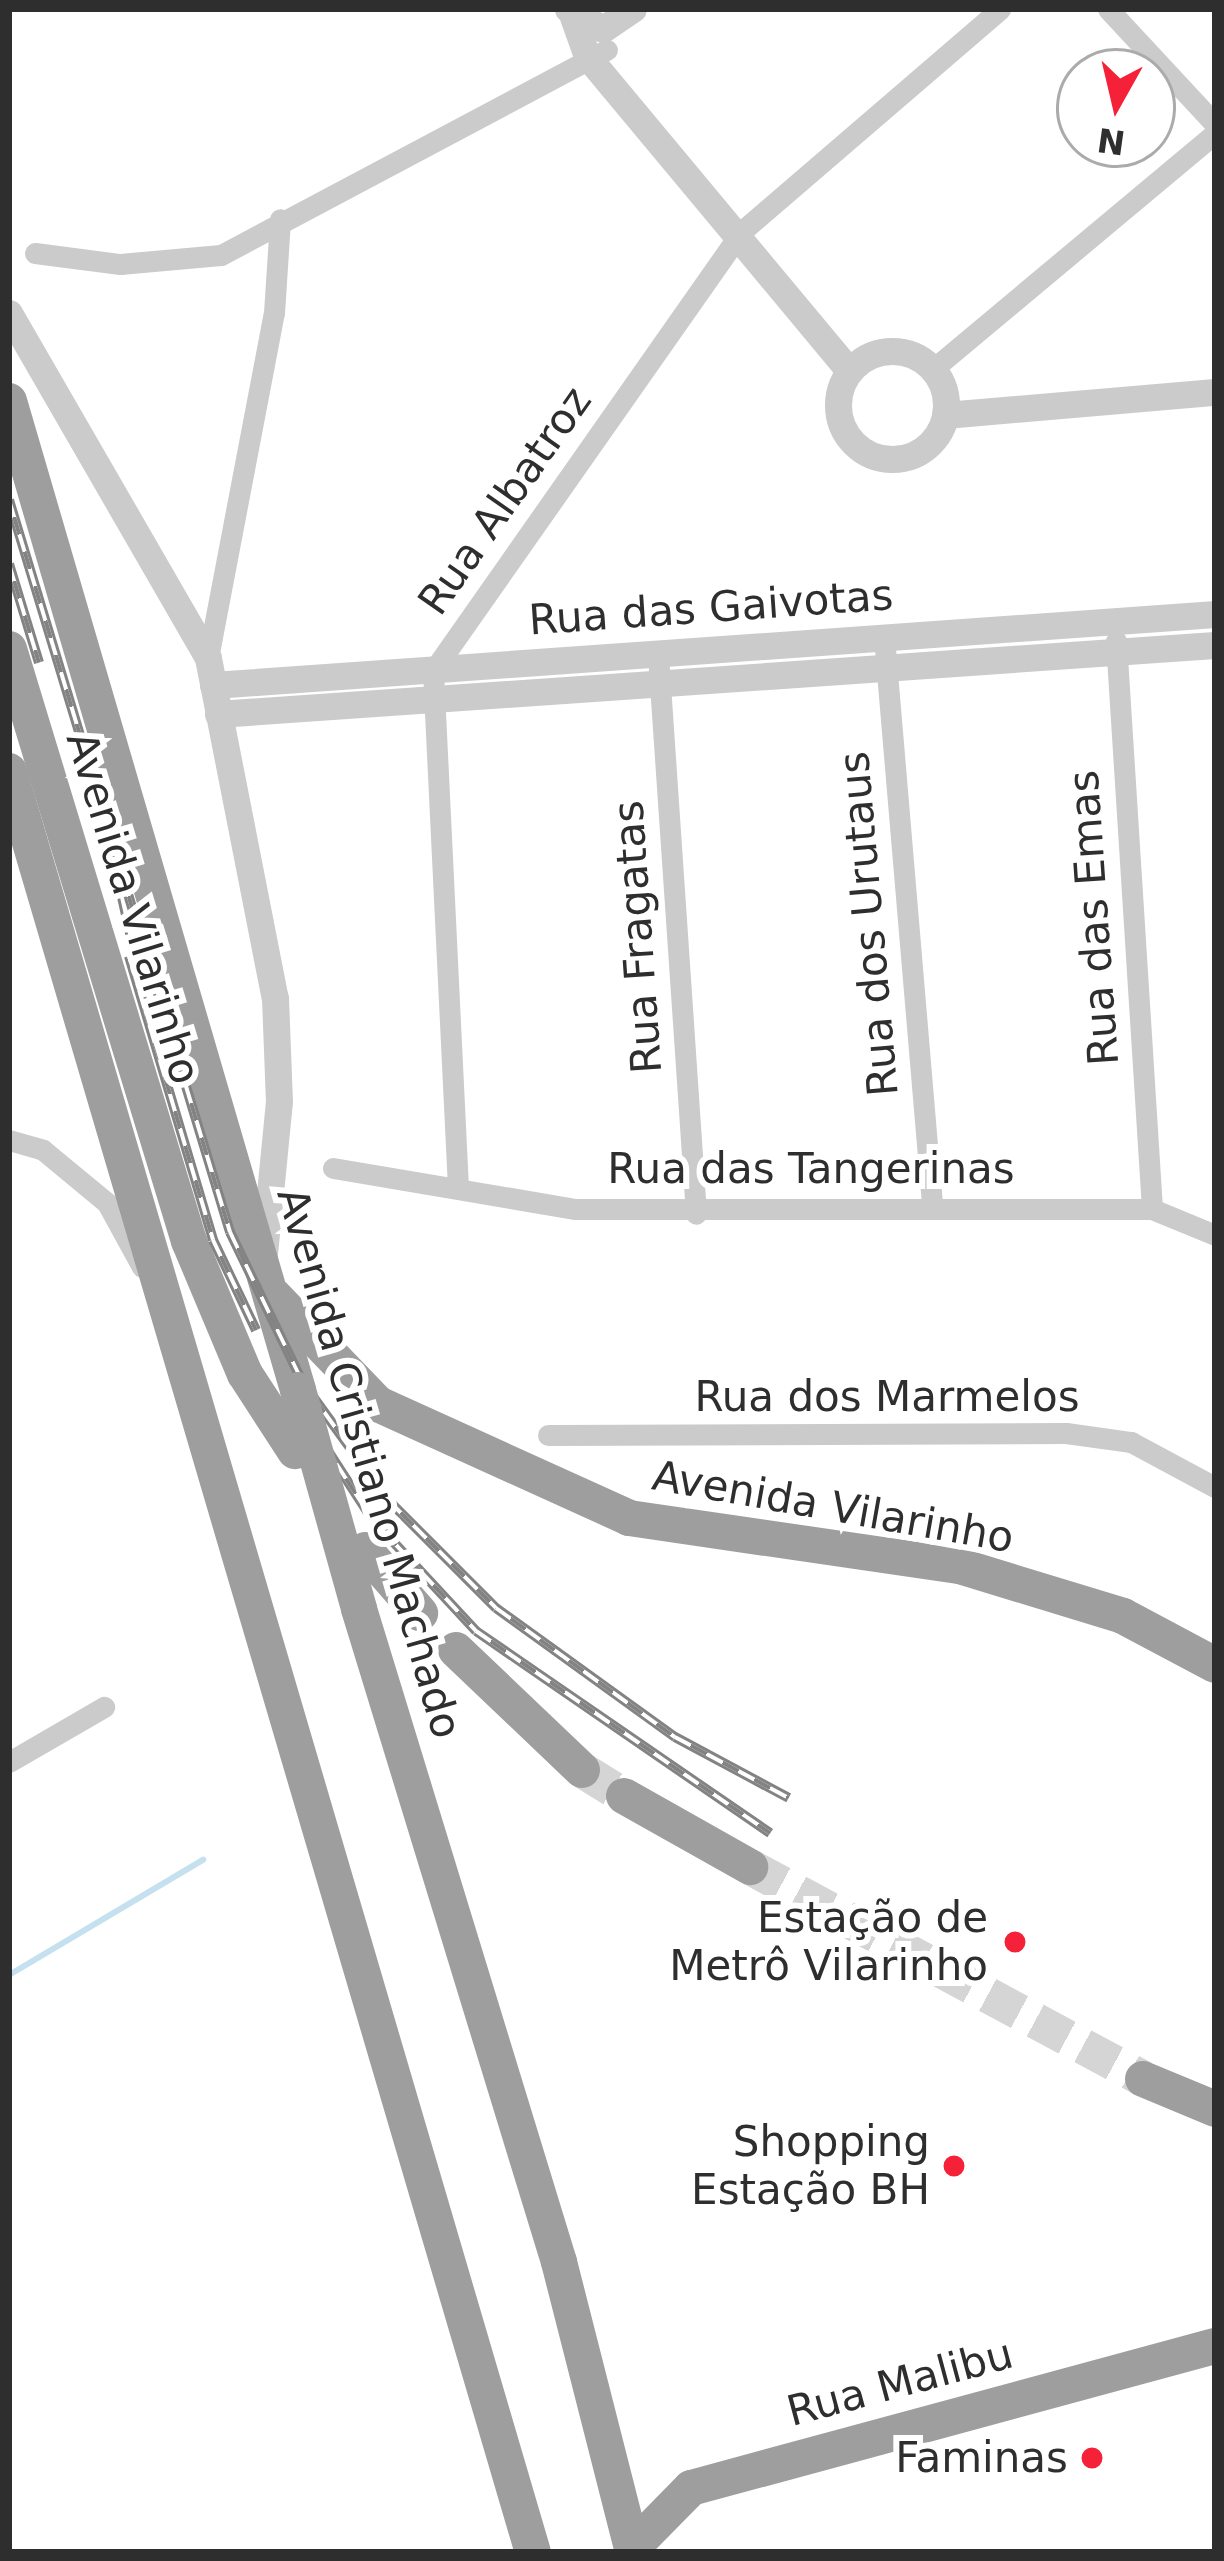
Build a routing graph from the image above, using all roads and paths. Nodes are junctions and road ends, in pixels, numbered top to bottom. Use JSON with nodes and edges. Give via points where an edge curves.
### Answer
{"nodes":[{"id":1,"x":1000,"y":9,"type":"edge"},
{"id":2,"x":1108,"y":9,"type":"edge"},
{"id":3,"x":570,"y":13,"type":"edge"},
{"id":4,"x":616,"y":34,"type":"edge"},
{"id":5,"x":1215,"y":128,"type":"edge"},
{"id":6,"x":280,"y":219,"type":"junction"},
{"id":7,"x":741,"y":232,"type":"junction"},
{"id":8,"x":35,"y":253,"type":"dead end"},
{"id":9,"x":9,"y":314,"type":"edge"},
{"id":10,"x":933,"y":369,"type":"junction"},
{"id":11,"x":849,"y":371,"type":"junction"},
{"id":12,"x":1215,"y":392,"type":"edge"},
{"id":13,"x":9,"y":401,"type":"edge"},
{"id":14,"x":945,"y":415,"type":"junction"},
{"id":15,"x":1215,"y":614,"type":"edge"},
{"id":16,"x":1114,"y":622,"type":"junction"},
{"id":17,"x":884,"y":637,"type":"junction"},
{"id":18,"x":1215,"y":645,"type":"edge"},
{"id":19,"x":9,"y":649,"type":"edge"},
{"id":20,"x":1116,"y":653,"type":"junction"},
{"id":21,"x":886,"y":667,"type":"junction"},
{"id":22,"x":659,"y":669,"type":"junction"},
{"id":23,"x":211,"y":672,"type":"junction"},
{"id":24,"x":434,"y":684,"type":"junction"},
{"id":25,"x":218,"y":714,"type":"junction"},
{"id":26,"x":9,"y":771,"type":"edge"},
{"id":27,"x":9,"y":1140,"type":"edge"},
{"id":28,"x":334,"y":1168,"type":"dead end"},
{"id":29,"x":458,"y":1188,"type":"junction"},
{"id":30,"x":932,"y":1204,"type":"junction"},
{"id":31,"x":1152,"y":1209,"type":"junction"},
{"id":32,"x":696,"y":1214,"type":"junction"},
{"id":33,"x":1215,"y":1235,"type":"edge"},
{"id":34,"x":264,"y":1255,"type":"junction"},
{"id":35,"x":274,"y":1296,"type":"junction"},
{"id":36,"x":172,"y":1323,"type":"junction"},
{"id":37,"x":548,"y":1435,"type":"dead end"},
{"id":38,"x":295,"y":1451,"type":"dead end"},
{"id":39,"x":1215,"y":1487,"type":"edge"},
{"id":40,"x":365,"y":1550,"type":"dead end"},
{"id":41,"x":420,"y":1613,"type":"dead end"},
{"id":42,"x":456,"y":1650,"type":"dead end"},
{"id":43,"x":1215,"y":1665,"type":"edge"},
{"id":44,"x":104,"y":1707,"type":"dead end"},
{"id":45,"x":9,"y":1762,"type":"edge"},
{"id":46,"x":582,"y":1769,"type":"tunnel mouth"},
{"id":47,"x":624,"y":1796,"type":"tunnel mouth"},
{"id":48,"x":750,"y":1868,"type":"tunnel mouth"},
{"id":49,"x":1143,"y":2078,"type":"tunnel mouth"},
{"id":50,"x":1215,"y":2109,"type":"edge"},
{"id":51,"x":1215,"y":2346,"type":"edge"},
{"id":52,"x":633,"y":2550,"type":"edge"},
{"id":53,"x":533,"y":2552,"type":"edge"}],
"edges":[{"from":1,"to":7,"type":"street","name":"Rua Albatroz"},
{"from":2,"to":5,"type":"street"},
{"from":3,"to":4,"type":"street"},
{"from":4,"to":6,"type":"street"},
{"from":4,"to":7,"type":"street"},
{"from":5,"to":10,"type":"street"},
{"from":6,"to":8,"type":"street","via":[[220,255],[167,263]]},
{"from":6,"to":23,"type":"street","via":[[274,313]]},
{"from":7,"to":11,"type":"street"},
{"from":7,"to":24,"type":"street","name":"Rua Albatroz"},
{"from":9,"to":23,"type":"street"},
{"from":10,"to":11,"type":"street","via":[[894,351]]},
{"from":10,"to":14,"type":"street"},
{"from":11,"to":14,"type":"street","via":[[838,413],[867,454],[919,452]]},
{"from":12,"to":14,"type":"street"},
{"from":13,"to":34,"type":"highway","name":"Avenida Cristiano Machado"},
{"from":15,"to":16,"type":"street","name":"Rua das Gaivotas"},
{"from":16,"to":17,"type":"street","name":"Rua das Gaivotas"},
{"from":16,"to":20,"type":"street","name":"Rua das Emas"},
{"from":17,"to":21,"type":"street","name":"Rua dos Urutaus"},
{"from":17,"to":22,"type":"street","name":"Rua das Gaivotas"},
{"from":18,"to":20,"type":"street","name":"Rua das Gaivotas"},
{"from":19,"to":38,"type":"highway","name":"Avenida Vilarinho","via":[[189,1241],[245,1374]]},
{"from":20,"to":21,"type":"street","name":"Rua das Gaivotas"},
{"from":20,"to":31,"type":"street","name":"Rua das Emas"},
{"from":21,"to":22,"type":"street","name":"Rua das Gaivotas"},
{"from":21,"to":30,"type":"street","name":"Rua dos Urutaus"},
{"from":22,"to":24,"type":"street","name":"Rua das Gaivotas"},
{"from":22,"to":32,"type":"street","name":"Rua Fragatas"},
{"from":23,"to":24,"type":"street","name":"Rua das Gaivotas"},
{"from":23,"to":25,"type":"street"},
{"from":24,"to":25,"type":"street","name":"Rua das Gaivotas"},
{"from":24,"to":29,"type":"street"},
{"from":25,"to":34,"type":"street","via":[[280,1050]]},
{"from":26,"to":36,"type":"highway"},
{"from":27,"to":36,"type":"street","via":[[43,1150],[107,1203]]},
{"from":28,"to":29,"type":"street","name":"Rua das Tangerinas"},
{"from":29,"to":32,"type":"street","name":"Rua das Tangerinas"},
{"from":30,"to":31,"type":"street","name":"Rua das Tangerinas"},
{"from":30,"to":32,"type":"street","name":"Rua das Tangerinas"},
{"from":31,"to":33,"type":"street","name":"Rua das Tangerinas"},
{"from":34,"to":35,"type":"highway","name":"Avenida Cristiano Machado"},
{"from":35,"to":43,"type":"highway","name":"Avenida Vilarinho","via":[[378,1404],[629,1518],[963,1567],[1123,1616]]},
{"from":35,"to":52,"type":"highway","name":"Avenida Cristiano Machado","bridge":true,"via":[[359,1609],[560,2262]]},
{"from":36,"to":53,"type":"highway"},
{"from":37,"to":39,"type":"street","name":"Rua dos Marmelos","via":[[1066,1432],[1131,1442]]},
{"from":40,"to":41,"type":"highway"},
{"from":42,"to":46,"type":"highway"},
{"from":44,"to":45,"type":"street"},
{"from":47,"to":48,"type":"highway"},
{"from":49,"to":50,"type":"highway"},
{"from":51,"to":52,"type":"highway","name":"Rua Malibu","via":[[691,2488]]}]}
